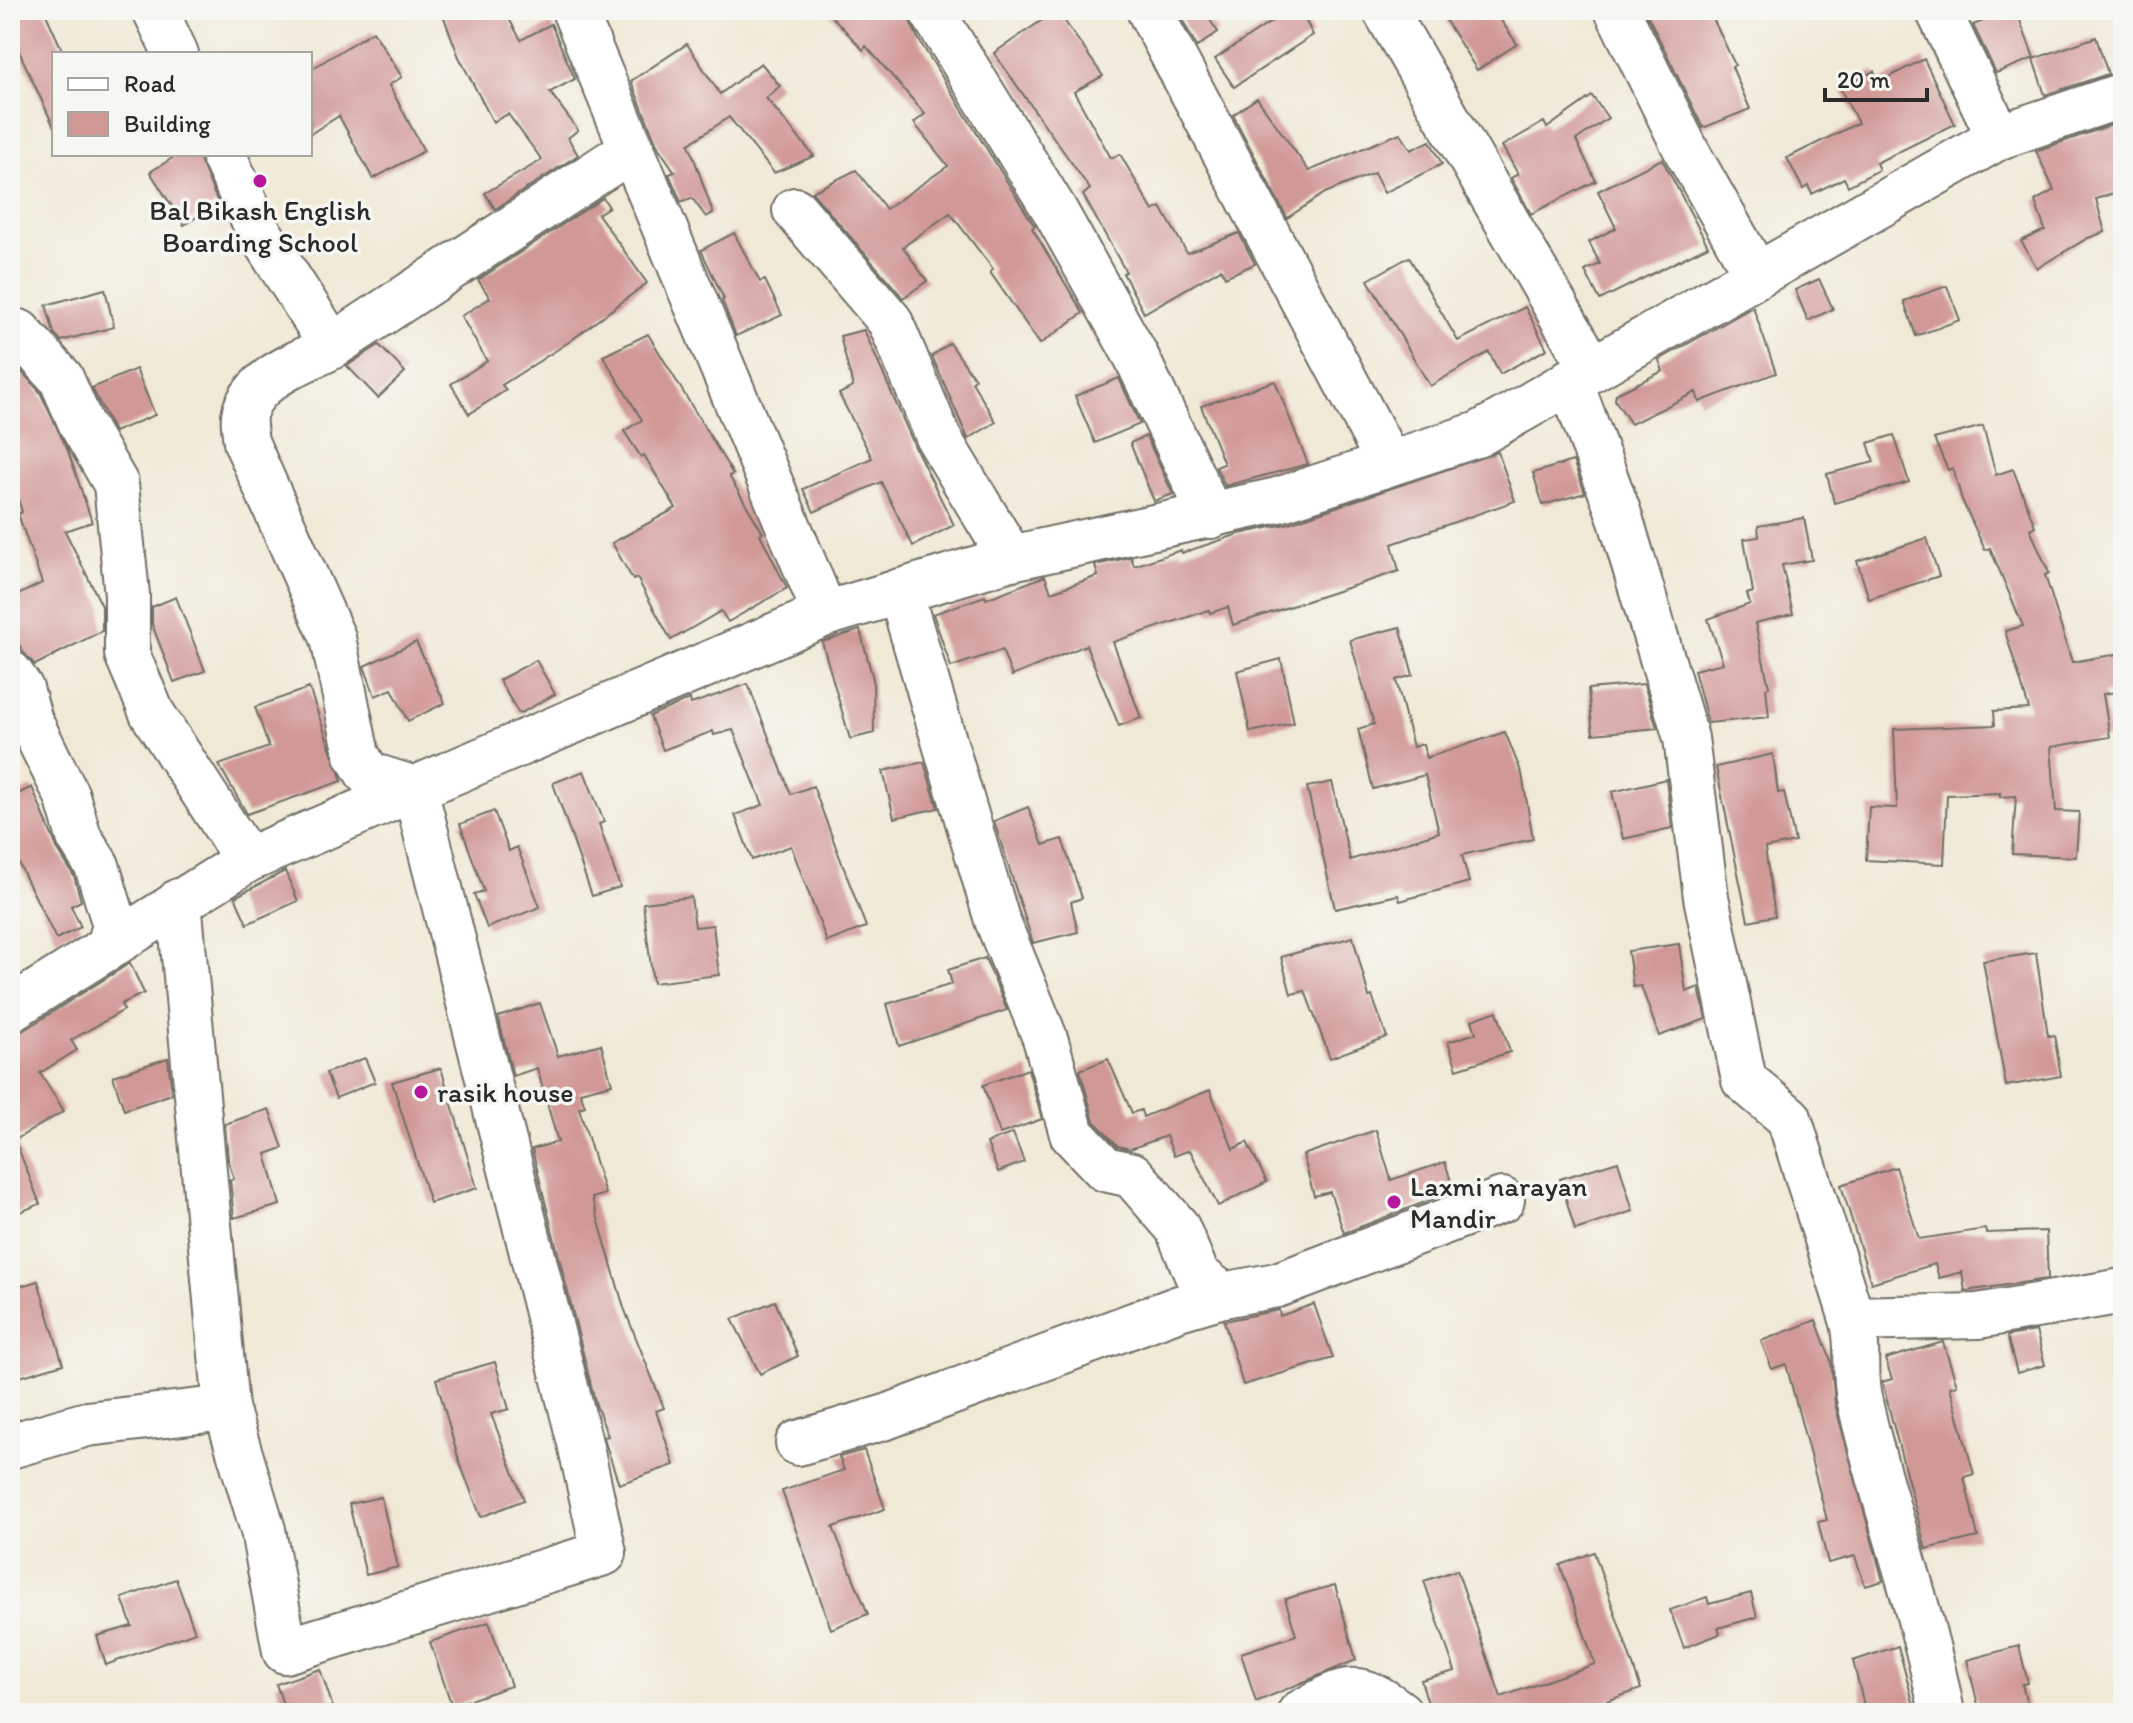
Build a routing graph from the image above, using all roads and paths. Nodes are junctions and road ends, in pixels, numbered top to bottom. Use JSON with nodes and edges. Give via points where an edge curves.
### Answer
{"nodes":[{"id":1,"x":155,"y":10,"type":"edge"},
{"id":2,"x":574,"y":10,"type":"edge"},
{"id":3,"x":931,"y":10,"type":"edge"},
{"id":4,"x":1149,"y":10,"type":"edge"},
{"id":5,"x":1385,"y":10,"type":"edge"},
{"id":6,"x":1617,"y":10,"type":"edge"},
{"id":7,"x":1938,"y":10,"type":"edge"},
{"id":8,"x":175,"y":52,"type":"edge"},
{"id":9,"x":2123,"y":95,"type":"edge"},
{"id":10,"x":1999,"y":137,"type":"junction"},
{"id":11,"x":632,"y":149,"type":"junction"},
{"id":12,"x":224,"y":156,"type":"edge"},
{"id":13,"x":795,"y":210,"type":"dead end"},
{"id":14,"x":1756,"y":274,"type":"junction"},
{"id":15,"x":10,"y":331,"type":"edge"},
{"id":16,"x":329,"y":348,"type":"junction"},
{"id":17,"x":1581,"y":375,"type":"junction"},
{"id":18,"x":1389,"y":463,"type":"junction"},
{"id":19,"x":1211,"y":516,"type":"junction"},
{"id":20,"x":1011,"y":558,"type":"junction"},
{"id":21,"x":900,"y":591,"type":"junction"},
{"id":22,"x":825,"y":614,"type":"junction"},
{"id":23,"x":10,"y":673,"type":"edge"},
{"id":24,"x":415,"y":789,"type":"junction"},
{"id":25,"x":247,"y":860,"type":"junction"},
{"id":26,"x":179,"y":901,"type":"junction"},
{"id":27,"x":110,"y":943,"type":"junction"},
{"id":28,"x":10,"y":1009,"type":"edge"},
{"id":29,"x":1502,"y":1200,"type":"dead end"},
{"id":30,"x":2123,"y":1291,"type":"edge"},
{"id":31,"x":1223,"y":1295,"type":"junction"},
{"id":32,"x":1852,"y":1319,"type":"junction"},
{"id":33,"x":226,"y":1408,"type":"junction"},
{"id":34,"x":798,"y":1443,"type":"dead end"},
{"id":35,"x":10,"y":1446,"type":"edge"},
{"id":36,"x":1300,"y":1713,"type":"edge"},
{"id":37,"x":1400,"y":1713,"type":"edge"},
{"id":38,"x":1942,"y":1713,"type":"edge"}],
"edges":[{"from":1,"to":8,"type":"street"},
{"from":2,"to":11,"type":"street"},
{"from":3,"to":19,"type":"street","via":[[1054,209],[1136,356]]},
{"from":4,"to":18,"type":"street"},
{"from":5,"to":17,"type":"street"},
{"from":6,"to":14,"type":"street","via":[[1687,152]]},
{"from":7,"to":10,"type":"street"},
{"from":9,"to":10,"type":"street"},
{"from":10,"to":14,"type":"street"},
{"from":11,"to":16,"type":"street"},
{"from":11,"to":22,"type":"street"},
{"from":12,"to":16,"type":"street","via":[[259,232]]},
{"from":13,"to":20,"type":"street","via":[[890,321],[939,439]]},
{"from":14,"to":17,"type":"street"},
{"from":15,"to":25,"type":"street","via":[[19,332],[61,378],[116,484],[127,654],[152,713]]},
{"from":16,"to":24,"type":"street","via":[[281,372],[250,398],[243,414],[246,442],[333,638],[357,755],[368,774]]},
{"from":17,"to":18,"type":"street","via":[[1479,434]]},
{"from":17,"to":32,"type":"street","via":[[1686,738],[1706,897],[1744,1080],[1789,1118]]},
{"from":18,"to":19,"type":"street"},
{"from":19,"to":20,"type":"street"},
{"from":20,"to":21,"type":"street"},
{"from":21,"to":22,"type":"street"},
{"from":21,"to":31,"type":"street","via":[[997,920],[1045,1038],[1072,1134],[1105,1169],[1132,1175],[1177,1227],[1197,1275]]},
{"from":22,"to":24,"type":"street"},
{"from":23,"to":27,"type":"street","via":[[67,796],[79,837],[97,866],[115,925]]},
{"from":24,"to":25,"type":"street"},
{"from":24,"to":33,"type":"street","via":[[604,1553],[285,1651],[263,1530]]},
{"from":25,"to":26,"type":"street"},
{"from":26,"to":27,"type":"street"},
{"from":26,"to":33,"type":"street"},
{"from":27,"to":28,"type":"street"},
{"from":29,"to":31,"type":"street","via":[[1277,1285]]},
{"from":30,"to":32,"type":"street","via":[[1978,1316]]},
{"from":31,"to":34,"type":"street","via":[[886,1417]]},
{"from":32,"to":38,"type":"street","via":[[1858,1395],[1931,1655]]},
{"from":33,"to":35,"type":"street","via":[[87,1424]]},
{"from":36,"to":37,"type":"street","via":[[1342,1690],[1376,1694]]}]}
